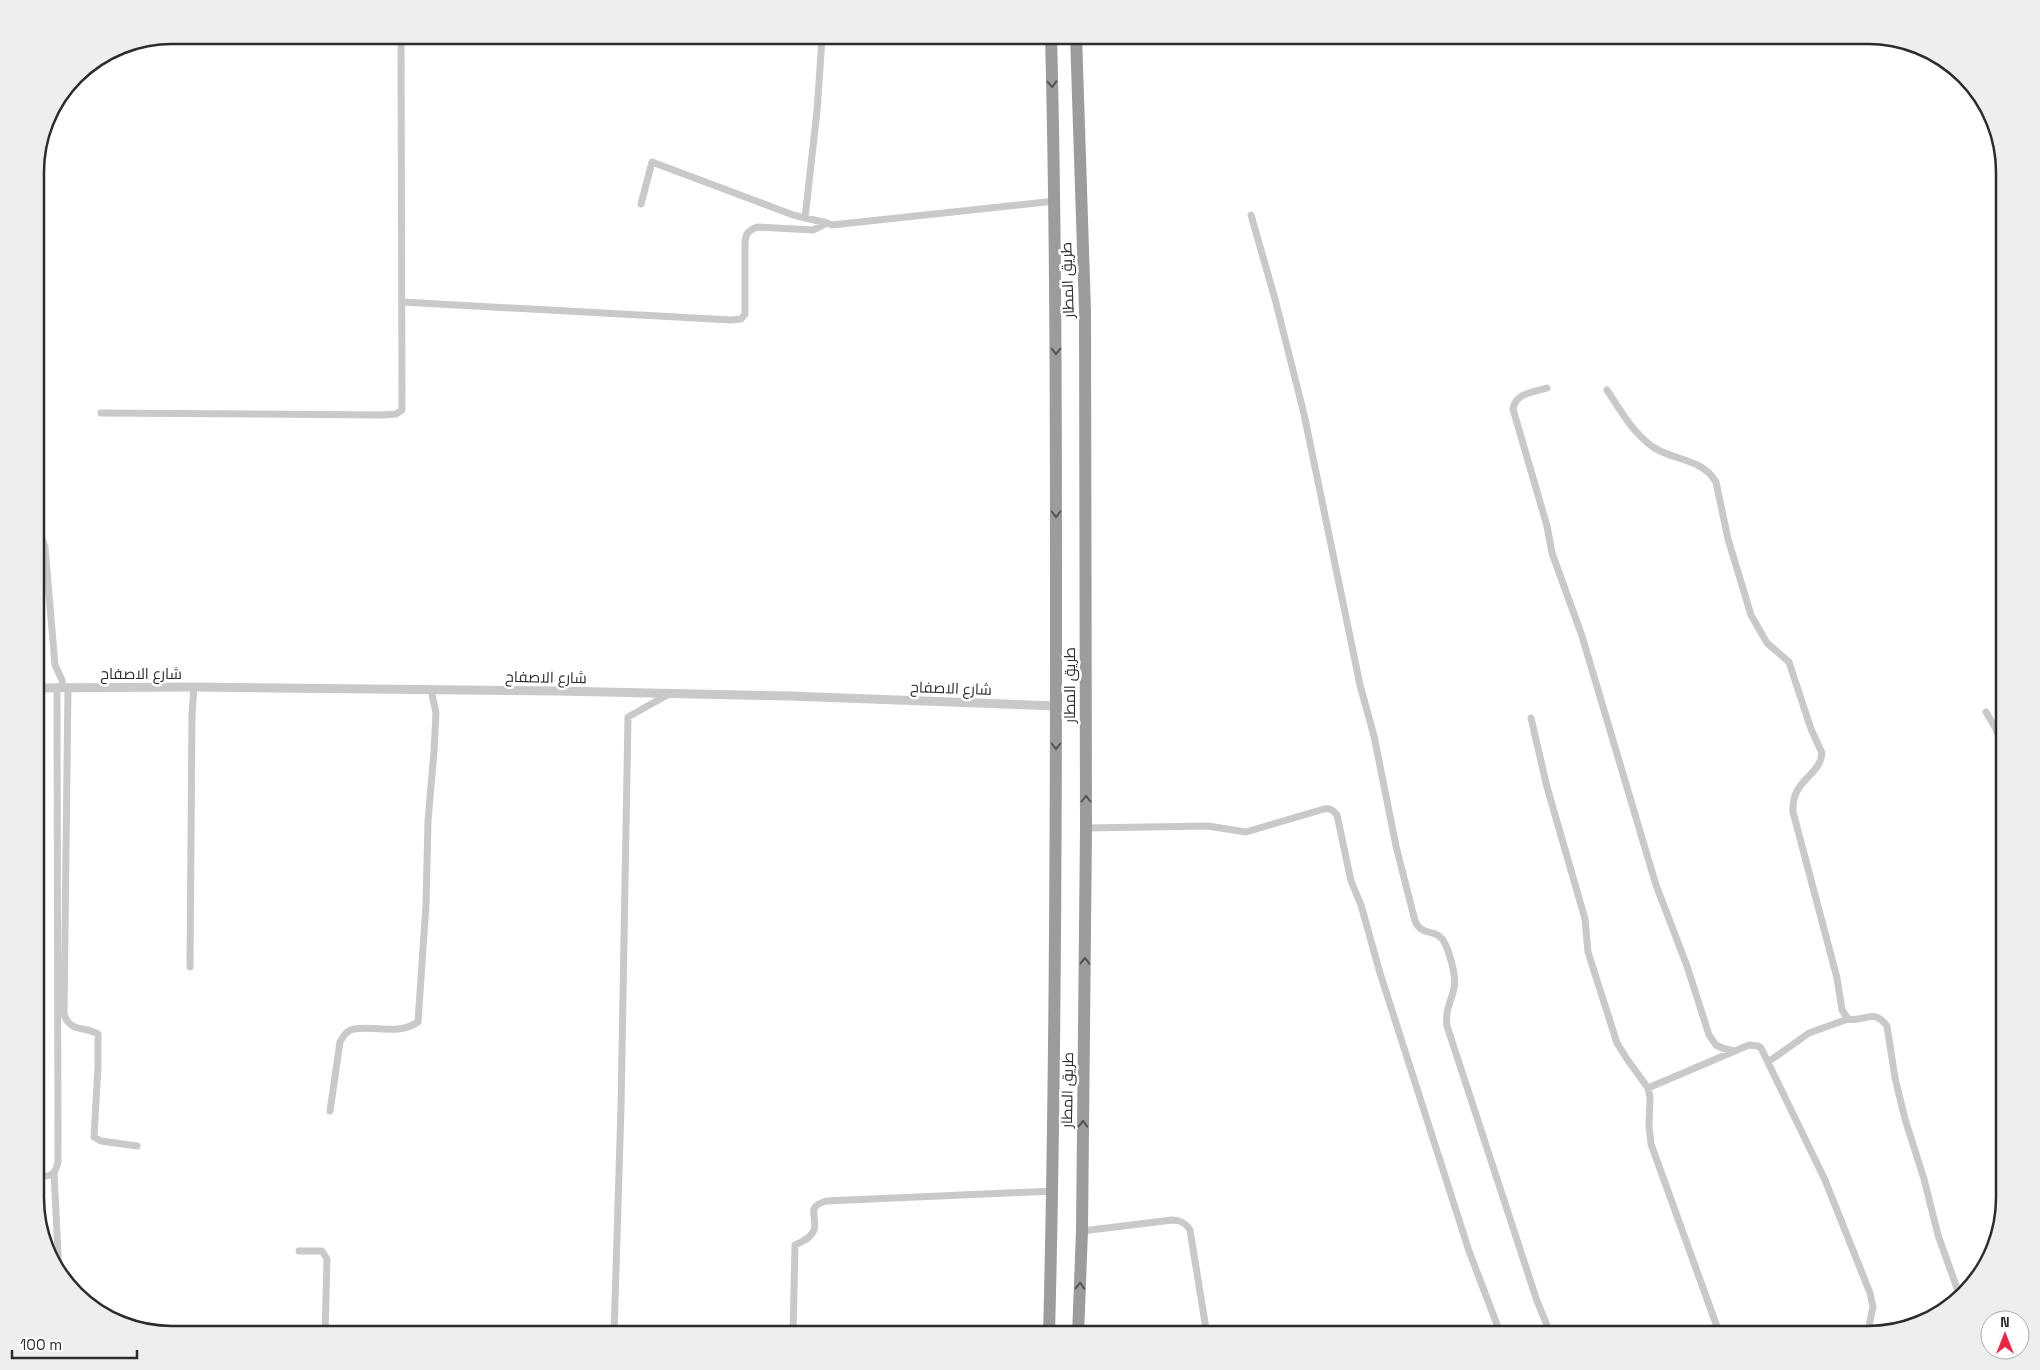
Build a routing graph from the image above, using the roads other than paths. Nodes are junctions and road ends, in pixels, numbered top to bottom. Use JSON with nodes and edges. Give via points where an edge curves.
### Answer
{"nodes":[{"id":1,"x":401,"y":44,"type":"edge"},
{"id":2,"x":822,"y":44,"type":"edge"},
{"id":3,"x":1051,"y":44,"type":"edge"},
{"id":4,"x":1076,"y":44,"type":"edge"},
{"id":5,"x":1055,"y":201,"type":"junction"},
{"id":6,"x":641,"y":204,"type":"dead end"},
{"id":7,"x":1251,"y":216,"type":"dead end"},
{"id":8,"x":805,"y":218,"type":"junction"},
{"id":9,"x":827,"y":223,"type":"junction"},
{"id":10,"x":402,"y":302,"type":"junction"},
{"id":11,"x":1547,"y":388,"type":"dead end"},
{"id":12,"x":1607,"y":390,"type":"dead end"},
{"id":13,"x":101,"y":413,"type":"dead end"},
{"id":14,"x":44,"y":543,"type":"edge"},
{"id":15,"x":63,"y":687,"type":"junction"},
{"id":16,"x":194,"y":687,"type":"junction"},
{"id":17,"x":44,"y":688,"type":"edge"},
{"id":18,"x":431,"y":690,"type":"junction"},
{"id":19,"x":669,"y":694,"type":"junction"},
{"id":20,"x":1056,"y":706,"type":"junction"},
{"id":21,"x":1986,"y":712,"type":"dead end"},
{"id":22,"x":1530,"y":718,"type":"dead end"},
{"id":23,"x":1996,"y":729,"type":"edge"},
{"id":24,"x":1086,"y":828,"type":"junction"},
{"id":25,"x":190,"y":967,"type":"dead end"},
{"id":26,"x":1848,"y":1019,"type":"junction"},
{"id":27,"x":1734,"y":1051,"type":"junction"},
{"id":28,"x":1768,"y":1062,"type":"junction"},
{"id":29,"x":1648,"y":1088,"type":"junction"},
{"id":30,"x":330,"y":1111,"type":"dead end"},
{"id":31,"x":137,"y":1146,"type":"dead end"},
{"id":32,"x":54,"y":1174,"type":"junction"},
{"id":33,"x":44,"y":1176,"type":"edge"},
{"id":34,"x":1053,"y":1191,"type":"junction"},
{"id":35,"x":1082,"y":1231,"type":"junction"},
{"id":36,"x":299,"y":1251,"type":"dead end"},
{"id":37,"x":58,"y":1256,"type":"edge"},
{"id":38,"x":1957,"y":1290,"type":"edge"},
{"id":39,"x":325,"y":1326,"type":"edge"},
{"id":40,"x":614,"y":1326,"type":"edge"},
{"id":41,"x":792,"y":1326,"type":"edge"},
{"id":42,"x":1049,"y":1326,"type":"edge"},
{"id":43,"x":1078,"y":1326,"type":"edge"},
{"id":44,"x":1206,"y":1326,"type":"edge"},
{"id":45,"x":1498,"y":1326,"type":"edge"},
{"id":46,"x":1547,"y":1326,"type":"edge"},
{"id":47,"x":1717,"y":1326,"type":"edge"},
{"id":48,"x":1869,"y":1326,"type":"edge"}],
"edges":[{"from":1,"to":10,"type":"street"},
{"from":2,"to":8,"type":"street"},
{"from":3,"to":5,"type":"highway","name":"طريق المطار","one_way":true},
{"from":24,"to":4,"type":"highway","name":"طريق المطار","one_way":true,"via":[[1085,311]]},
{"from":5,"to":9,"type":"street"},
{"from":5,"to":20,"type":"highway","name":"طريق المطار","one_way":true},
{"from":6,"to":8,"type":"street","via":[[652,162]]},
{"from":7,"to":46,"type":"street","via":[[1304,414],[1360,685],[1415,921],[1422,930],[1443,940],[1453,969],[1455,987],[1447,1009],[1447,1026]]},
{"from":8,"to":9,"type":"street"},
{"from":9,"to":10,"type":"street","via":[[813,230],[757,227],[750,230],[745,236],[746,314],[740,319]]},
{"from":10,"to":13,"type":"street","via":[[402,408],[396,414]]},
{"from":11,"to":27,"type":"street","via":[[1520,397],[1513,409],[1552,554],[1585,645],[1651,869],[1709,1035],[1716,1045]]},
{"from":12,"to":26,"type":"street","via":[[1646,442],[1665,453],[1702,466],[1713,475],[1750,614],[1767,643],[1786,658],[1792,668],[1822,753],[1817,766],[1795,792],[1792,812],[1836,973],[1842,1010]]},
{"from":14,"to":15,"type":"street","via":[[55,665]]},
{"from":15,"to":16,"type":"street","name":"شارع الاصفاح"},
{"from":15,"to":17,"type":"street","name":"شارع الاصفاح"},
{"from":15,"to":31,"type":"street","via":[[64,1014],[73,1027],[98,1034],[94,1137]]},
{"from":15,"to":32,"type":"street","via":[[58,1161]]},
{"from":16,"to":18,"type":"street","name":"شارع الاصفاح"},
{"from":16,"to":25,"type":"street"},
{"from":18,"to":19,"type":"street","name":"شارع الاصفاح"},
{"from":18,"to":30,"type":"street","via":[[436,713],[418,1022],[410,1028],[398,1030],[353,1029],[345,1034],[340,1042]]},
{"from":19,"to":20,"type":"street","name":"شارع الاصفاح"},
{"from":19,"to":40,"type":"street","via":[[628,717]]},
{"from":20,"to":34,"type":"highway","name":"طريق المطار","one_way":true},
{"from":21,"to":23,"type":"street"},
{"from":22,"to":29,"type":"street","via":[[1585,919],[1588,952],[1617,1043]]},
{"from":35,"to":24,"type":"highway","name":"طريق المطار","one_way":true},
{"from":24,"to":45,"type":"street","via":[[1208,826],[1246,832],[1324,809],[1335,812],[1351,881],[1437,1154]]},
{"from":26,"to":28,"type":"street","via":[[1809,1034]]},
{"from":26,"to":38,"type":"street","via":[[1873,1016],[1887,1026],[1905,1119],[1938,1235]]},
{"from":27,"to":28,"type":"street","via":[[1749,1045],[1758,1046]]},
{"from":27,"to":29,"type":"street"},
{"from":28,"to":48,"type":"street","via":[[1825,1180],[1870,1293],[1872,1308]]},
{"from":29,"to":47,"type":"street","via":[[1651,1144]]},
{"from":32,"to":33,"type":"street"},
{"from":32,"to":37,"type":"street"},
{"from":34,"to":41,"type":"street","via":[[817,1203],[814,1231],[795,1245]]},
{"from":34,"to":42,"type":"highway","name":"طريق المطار"},
{"from":43,"to":35,"type":"highway","name":"طريق المطار","one_way":true},
{"from":35,"to":44,"type":"street","via":[[1172,1220],[1186,1224],[1190,1230]]},
{"from":36,"to":39,"type":"street","via":[[322,1252],[327,1258]]}]}
